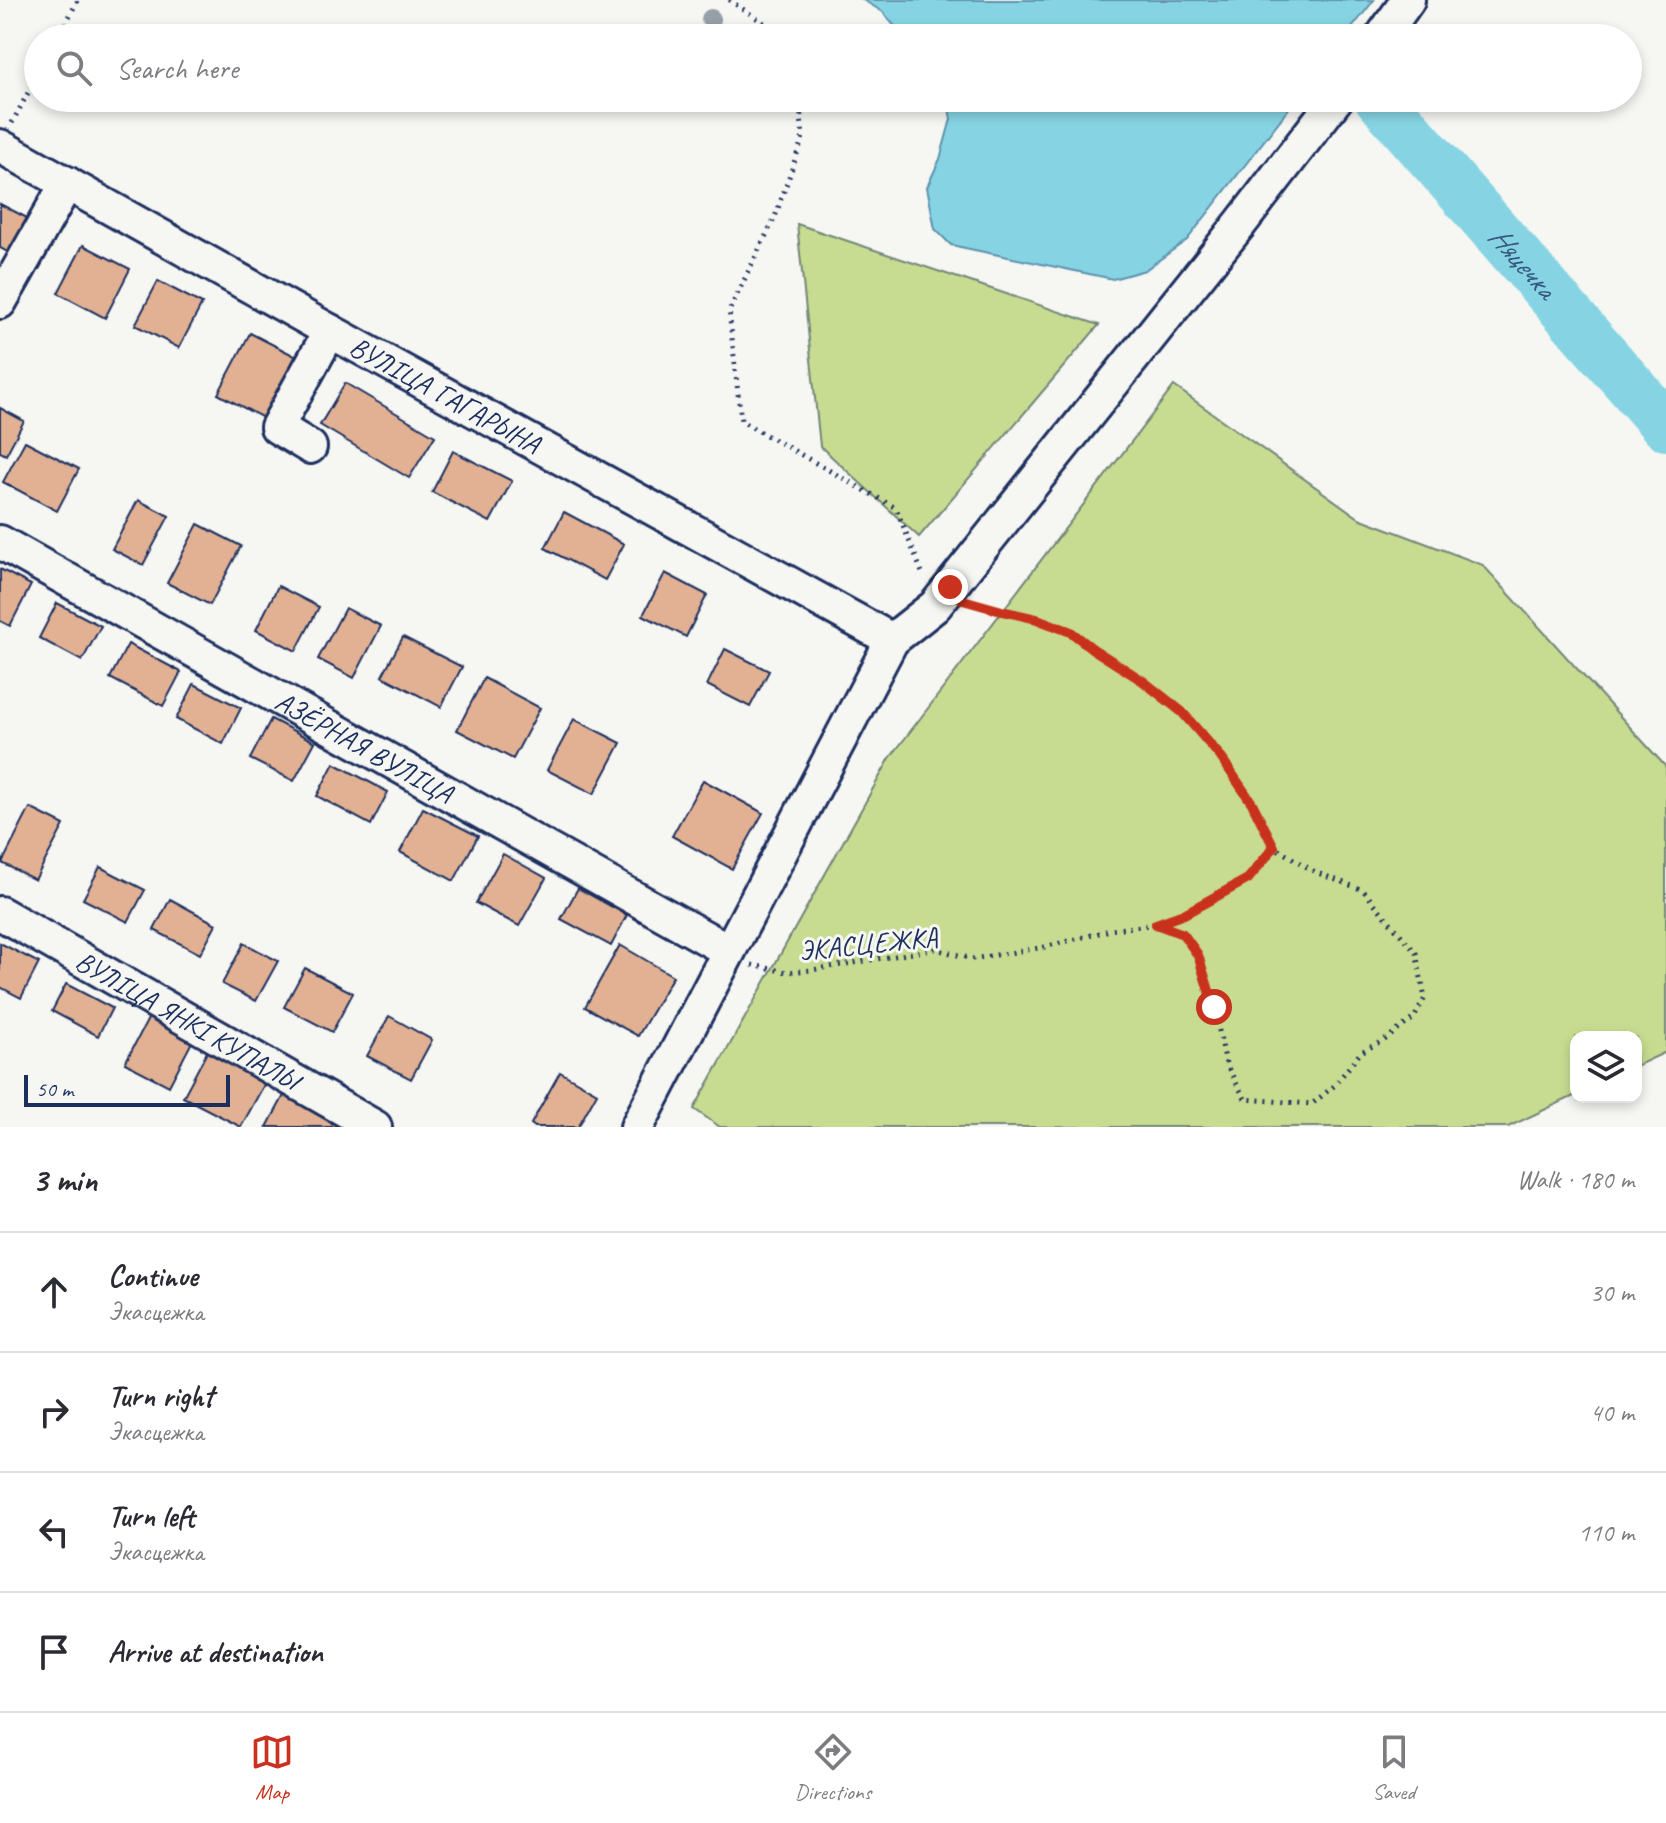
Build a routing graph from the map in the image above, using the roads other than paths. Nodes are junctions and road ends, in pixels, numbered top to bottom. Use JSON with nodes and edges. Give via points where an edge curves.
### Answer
{"nodes":[{"id":1,"x":1408,"y":0,"type":"edge"},
{"id":2,"x":1391,"y":24,"type":"edge"},
{"id":3,"x":1326,"y":112,"type":"edge"},
{"id":4,"x":3,"y":140,"type":"edge"},
{"id":5,"x":67,"y":183,"type":"junction"},
{"id":6,"x":0,"y":302,"type":"edge"},
{"id":7,"x":330,"y":331,"type":"junction"},
{"id":8,"x":310,"y":447,"type":"dead end"},
{"id":9,"x":0,"y":542,"type":"edge"},
{"id":10,"x":892,"y":640,"type":"junction"},
{"id":11,"x":0,"y":913,"type":"edge"},
{"id":12,"x":729,"y":951,"type":"junction"},
{"id":13,"x":375,"y":1127,"type":"edge"},
{"id":14,"x":637,"y":1127,"type":"edge"}],
"edges":[{"from":1,"to":2,"type":"street"},
{"from":3,"to":10,"type":"street","via":[[943,597]]},
{"from":4,"to":5,"type":"street","name":"ВУЛІЦА ГАГАРЫНА"},
{"from":5,"to":6,"type":"street"},
{"from":5,"to":7,"type":"street","name":"ВУЛІЦА ГАГАРЫНА"},
{"from":7,"to":8,"type":"street","via":[[277,427]]},
{"from":7,"to":10,"type":"street","name":"ВУЛІЦА ГАГАРЫНА"},
{"from":9,"to":12,"type":"street","name":"АЗЁРНАЯ ВУЛІЦА"},
{"from":10,"to":12,"type":"street"},
{"from":11,"to":13,"type":"street","name":"ВУЛІЦА ЯНКІ КУПАЛЫ"},
{"from":12,"to":14,"type":"street"}]}
